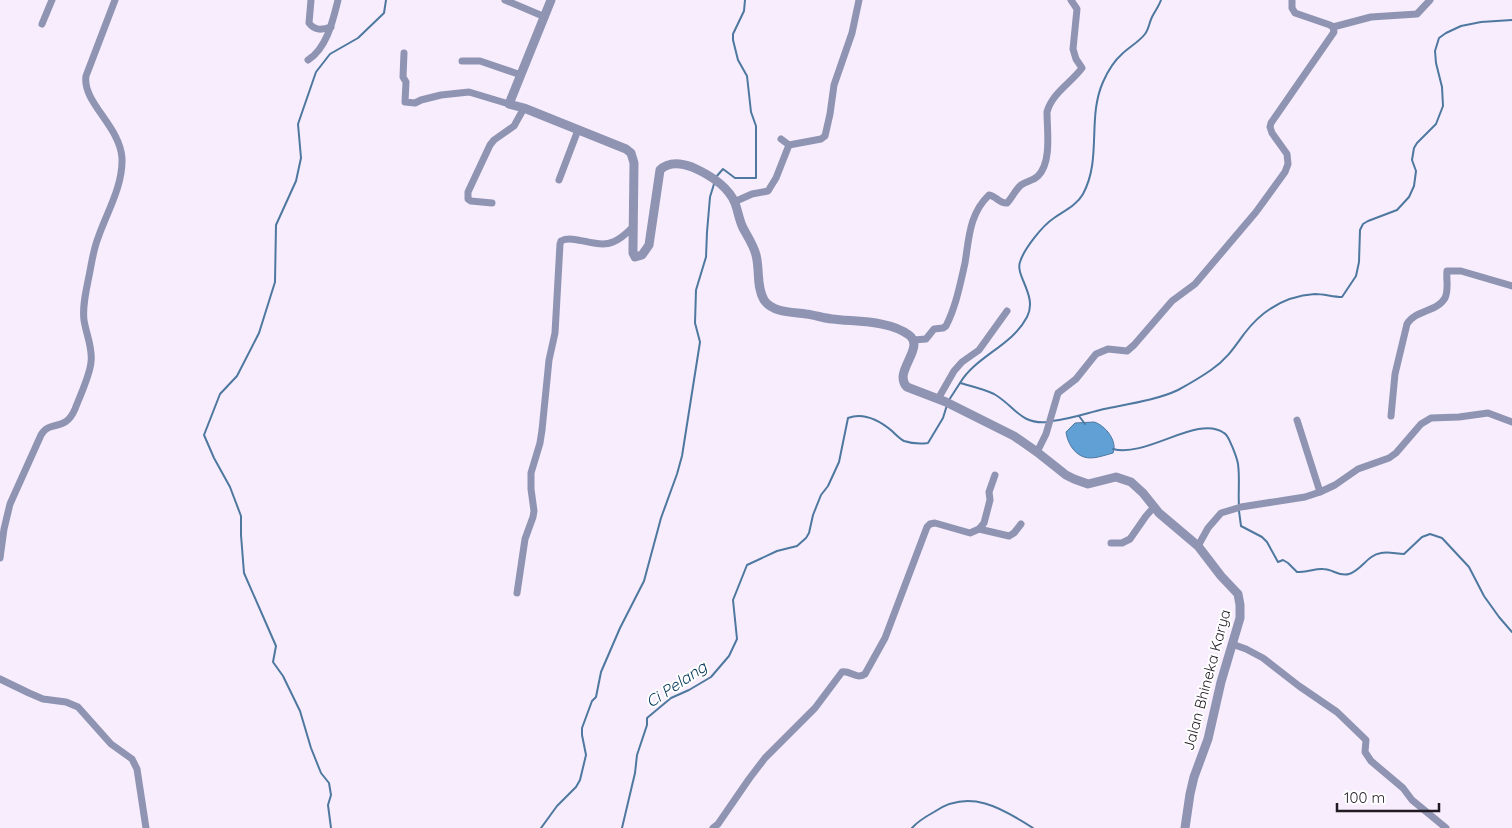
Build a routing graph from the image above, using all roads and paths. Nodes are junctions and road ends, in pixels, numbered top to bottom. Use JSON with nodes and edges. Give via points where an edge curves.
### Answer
{"nodes":[{"id":1,"x":52,"y":0,"type":"edge"},
{"id":2,"x":115,"y":0,"type":"edge"},
{"id":3,"x":311,"y":0,"type":"edge"},
{"id":4,"x":338,"y":0,"type":"edge"},
{"id":5,"x":505,"y":0,"type":"edge"},
{"id":6,"x":551,"y":0,"type":"edge"},
{"id":7,"x":860,"y":0,"type":"edge"},
{"id":8,"x":1071,"y":0,"type":"edge"},
{"id":9,"x":1292,"y":0,"type":"edge"},
{"id":10,"x":1430,"y":0,"type":"edge"},
{"id":11,"x":545,"y":17,"type":"junction"},
{"id":12,"x":42,"y":24,"type":"dead end"},
{"id":13,"x":330,"y":27,"type":"junction"},
{"id":14,"x":1333,"y":27,"type":"junction"},
{"id":15,"x":404,"y":54,"type":"dead end"},
{"id":16,"x":308,"y":60,"type":"dead end"},
{"id":17,"x":462,"y":60,"type":"dead end"},
{"id":18,"x":521,"y":75,"type":"junction"},
{"id":19,"x":509,"y":104,"type":"junction"},
{"id":20,"x":524,"y":108,"type":"junction"},
{"id":21,"x":578,"y":130,"type":"junction"},
{"id":22,"x":781,"y":139,"type":"dead end"},
{"id":23,"x":789,"y":145,"type":"junction"},
{"id":24,"x":559,"y":180,"type":"dead end"},
{"id":25,"x":734,"y":202,"type":"junction"},
{"id":26,"x":492,"y":203,"type":"dead end"},
{"id":27,"x":633,"y":228,"type":"junction"},
{"id":28,"x":1512,"y":286,"type":"edge"},
{"id":29,"x":1007,"y":311,"type":"dead end"},
{"id":30,"x":914,"y":340,"type":"junction"},
{"id":31,"x":938,"y":399,"type":"junction"},
{"id":32,"x":1391,"y":416,"type":"dead end"},
{"id":33,"x":1297,"y":420,"type":"dead end"},
{"id":34,"x":1512,"y":422,"type":"edge"},
{"id":35,"x":1037,"y":452,"type":"junction"},
{"id":36,"x":995,"y":475,"type":"dead end"},
{"id":37,"x":1320,"y":492,"type":"junction"},
{"id":38,"x":1154,"y":507,"type":"junction"},
{"id":39,"x":1021,"y":524,"type":"dead end"},
{"id":40,"x":979,"y":530,"type":"junction"},
{"id":41,"x":1111,"y":543,"type":"dead end"},
{"id":42,"x":1198,"y":546,"type":"junction"},
{"id":43,"x":0,"y":558,"type":"edge"},
{"id":44,"x":517,"y":593,"type":"dead end"},
{"id":45,"x":1232,"y":644,"type":"junction"},
{"id":46,"x":0,"y":679,"type":"edge"},
{"id":47,"x":1442,"y":827,"type":"edge"},
{"id":48,"x":146,"y":828,"type":"edge"},
{"id":49,"x":713,"y":828,"type":"edge"},
{"id":50,"x":1185,"y":828,"type":"edge"}],
"edges":[{"from":1,"to":12,"type":"street"},
{"from":2,"to":43,"type":"street","via":[[85,82],[92,101],[115,134],[122,157],[118,184],[90,271],[84,315],[91,365],[70,419],[48,427],[41,435],[10,504]]},
{"from":3,"to":13,"type":"street","via":[[309,23],[318,29]]},
{"from":4,"to":13,"type":"street"},
{"from":5,"to":11,"type":"street"},
{"from":6,"to":11,"type":"street"},
{"from":7,"to":23,"type":"street","via":[[836,77],[825,136]]},
{"from":8,"to":30,"type":"street","via":[[1077,11],[1074,49],[1082,68],[1060,90],[1046,112],[1046,165],[1038,177],[1023,183],[1007,203],[1003,204],[991,195],[986,198],[970,229],[956,302],[946,326],[934,329],[926,339]]},
{"from":9,"to":14,"type":"street","via":[[1295,13]]},
{"from":10,"to":14,"type":"street","via":[[1417,14],[1372,17]]},
{"from":11,"to":18,"type":"street"},
{"from":13,"to":16,"type":"street","via":[[320,49]]},
{"from":14,"to":35,"type":"street","via":[[1333,34],[1270,126],[1287,154],[1285,172],[1195,284],[1172,301],[1134,345],[1127,351],[1108,349],[1096,354],[1058,394]]},
{"from":15,"to":19,"type":"street","via":[[405,102],[415,103],[430,97],[469,92]]},
{"from":17,"to":18,"type":"street","via":[[480,61]]},
{"from":18,"to":19,"type":"street"},
{"from":19,"to":20,"type":"street"},
{"from":20,"to":21,"type":"street"},
{"from":20,"to":26,"type":"street","via":[[517,124],[490,145],[468,192],[468,199],[472,201]]},
{"from":21,"to":24,"type":"street"},
{"from":21,"to":27,"type":"street","via":[[626,148],[631,153],[634,163]]},
{"from":22,"to":23,"type":"street"},
{"from":23,"to":25,"type":"street","via":[[768,191]]},
{"from":25,"to":27,"type":"street","via":[[722,186],[702,172],[685,165],[666,165],[659,172],[649,245],[638,257],[633,253]]},
{"from":25,"to":30,"type":"street","via":[[756,255],[760,286],[769,304],[782,311],[887,326]]},
{"from":27,"to":44,"type":"street","via":[[614,242],[605,244],[566,239],[560,244],[555,333],[548,366],[542,430],[531,473],[534,517],[525,539]]},
{"from":28,"to":32,"type":"street","via":[[1461,271],[1447,271],[1445,298],[1411,318],[1407,324],[1395,374]]},
{"from":29,"to":31,"type":"street","via":[[979,350],[954,371]]},
{"from":30,"to":31,"type":"street","name":"Jalan Bhineka Karya","via":[[903,382],[907,387]]},
{"from":31,"to":35,"type":"street","name":"Jalan Bhineka Karya"},
{"from":33,"to":37,"type":"street"},
{"from":34,"to":37,"type":"street","via":[[1488,413],[1431,418],[1421,424],[1396,453]]},
{"from":35,"to":38,"type":"street","name":"Jalan Bhineka Karya","via":[[1066,475],[1084,484],[1113,477],[1128,480]]},
{"from":36,"to":40,"type":"street","via":[[984,523]]},
{"from":37,"to":42,"type":"street","via":[[1294,500],[1226,510],[1214,519]]},
{"from":38,"to":41,"type":"street","via":[[1130,539]]},
{"from":38,"to":42,"type":"street","name":"Jalan Bhineka Karya"},
{"from":39,"to":40,"type":"street","via":[[1009,536]]},
{"from":40,"to":49,"type":"street","via":[[970,533],[935,523],[928,525],[884,638],[865,674],[858,676],[842,672],[815,708],[765,758]]},
{"from":42,"to":45,"type":"street","name":"Jalan Bhineka Karya","via":[[1240,597],[1240,618]]},
{"from":45,"to":47,"type":"street","via":[[1263,658],[1338,712],[1366,740],[1365,752],[1371,761]]},
{"from":45,"to":50,"type":"street","name":"Jalan Bhineka Karya","via":[[1208,739],[1190,794]]},
{"from":46,"to":48,"type":"street","via":[[29,694],[78,707],[111,744],[132,759],[137,769]]}]}
